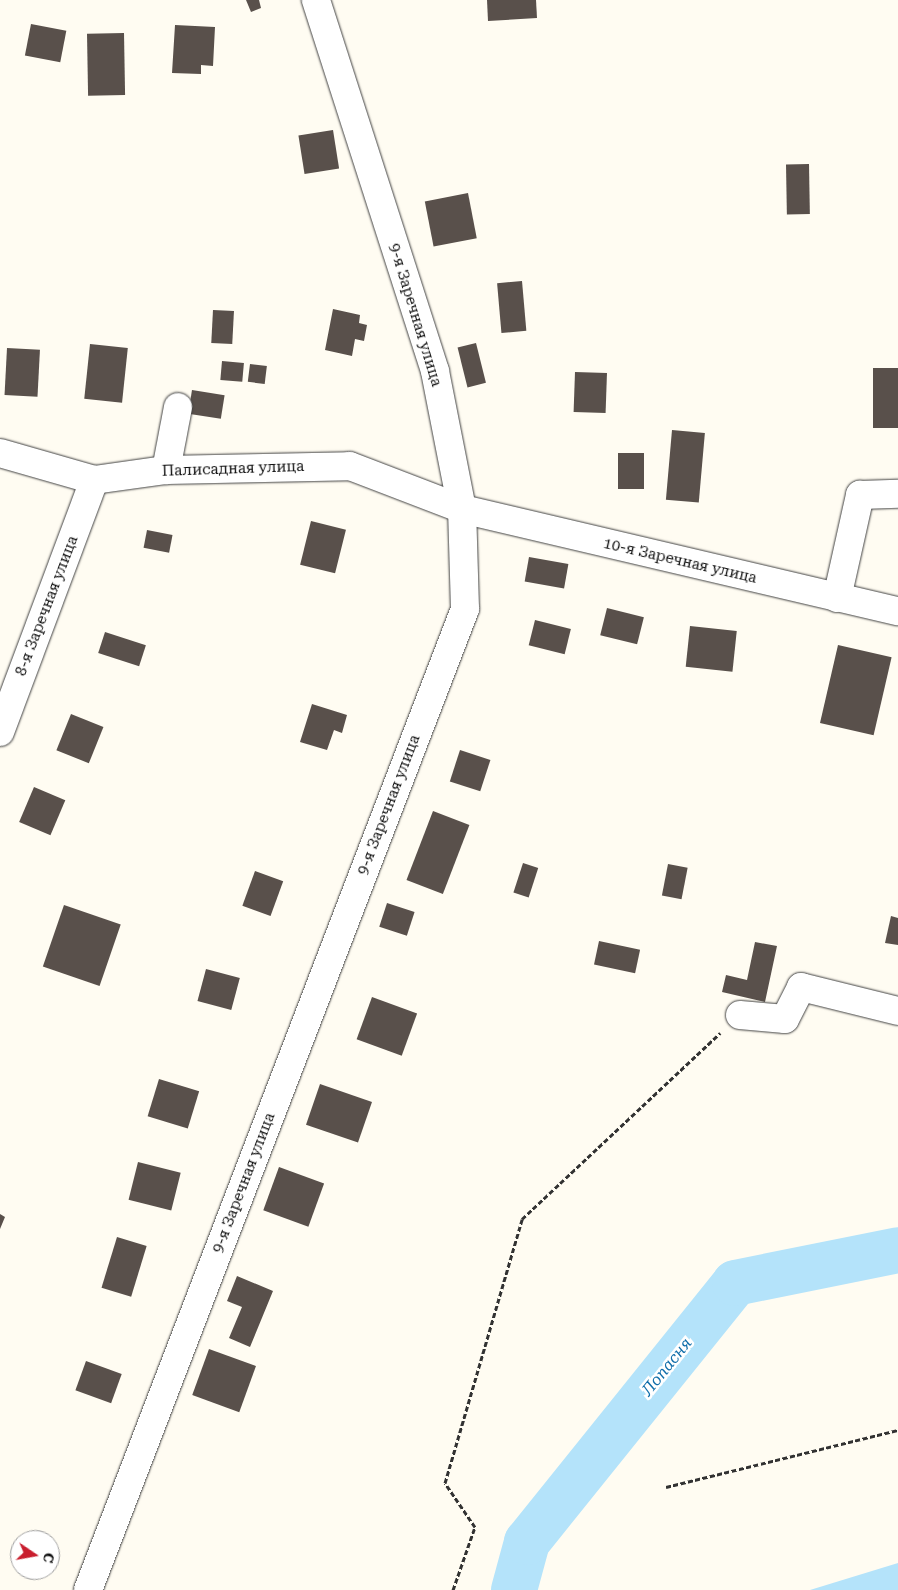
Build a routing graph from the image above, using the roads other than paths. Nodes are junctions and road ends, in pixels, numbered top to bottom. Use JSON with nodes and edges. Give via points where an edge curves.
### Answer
{"nodes":[{"id":1,"x":316,"y":0,"type":"edge"},
{"id":2,"x":178,"y":406,"type":"dead end"},
{"id":3,"x":0,"y":453,"type":"edge"},
{"id":4,"x":166,"y":470,"type":"junction"},
{"id":5,"x":94,"y":480,"type":"junction"},
{"id":6,"x":898,"y":494,"type":"edge"},
{"id":7,"x":462,"y":510,"type":"junction"},
{"id":8,"x":837,"y":598,"type":"junction"},
{"id":9,"x":898,"y":610,"type":"edge"},
{"id":10,"x":0,"y":732,"type":"edge"},
{"id":11,"x":898,"y":1011,"type":"edge"},
{"id":12,"x":740,"y":1014,"type":"road end"},
{"id":13,"x":88,"y":1590,"type":"edge"}],
"edges":[{"from":1,"to":7,"type":"street","name":"9-я Заречная улица","via":[[435,371]]},
{"from":2,"to":4,"type":"street"},
{"from":3,"to":5,"type":"street","name":"Палисадная улица"},
{"from":4,"to":5,"type":"street","name":"Палисадная улица"},
{"from":4,"to":7,"type":"street","name":"Палисадная улица","via":[[350,466]]},
{"from":5,"to":10,"type":"street","name":"8-я Заречная улица"},
{"from":6,"to":8,"type":"street","via":[[860,495]]},
{"from":7,"to":8,"type":"street","name":"10-я Заречная улица"},
{"from":7,"to":13,"type":"street","name":"9-я Заречная улица","via":[[465,609]]},
{"from":8,"to":9,"type":"street","name":"10-я Заречная улица"},
{"from":11,"to":12,"type":"street","via":[[801,987],[785,1018]]}]}
